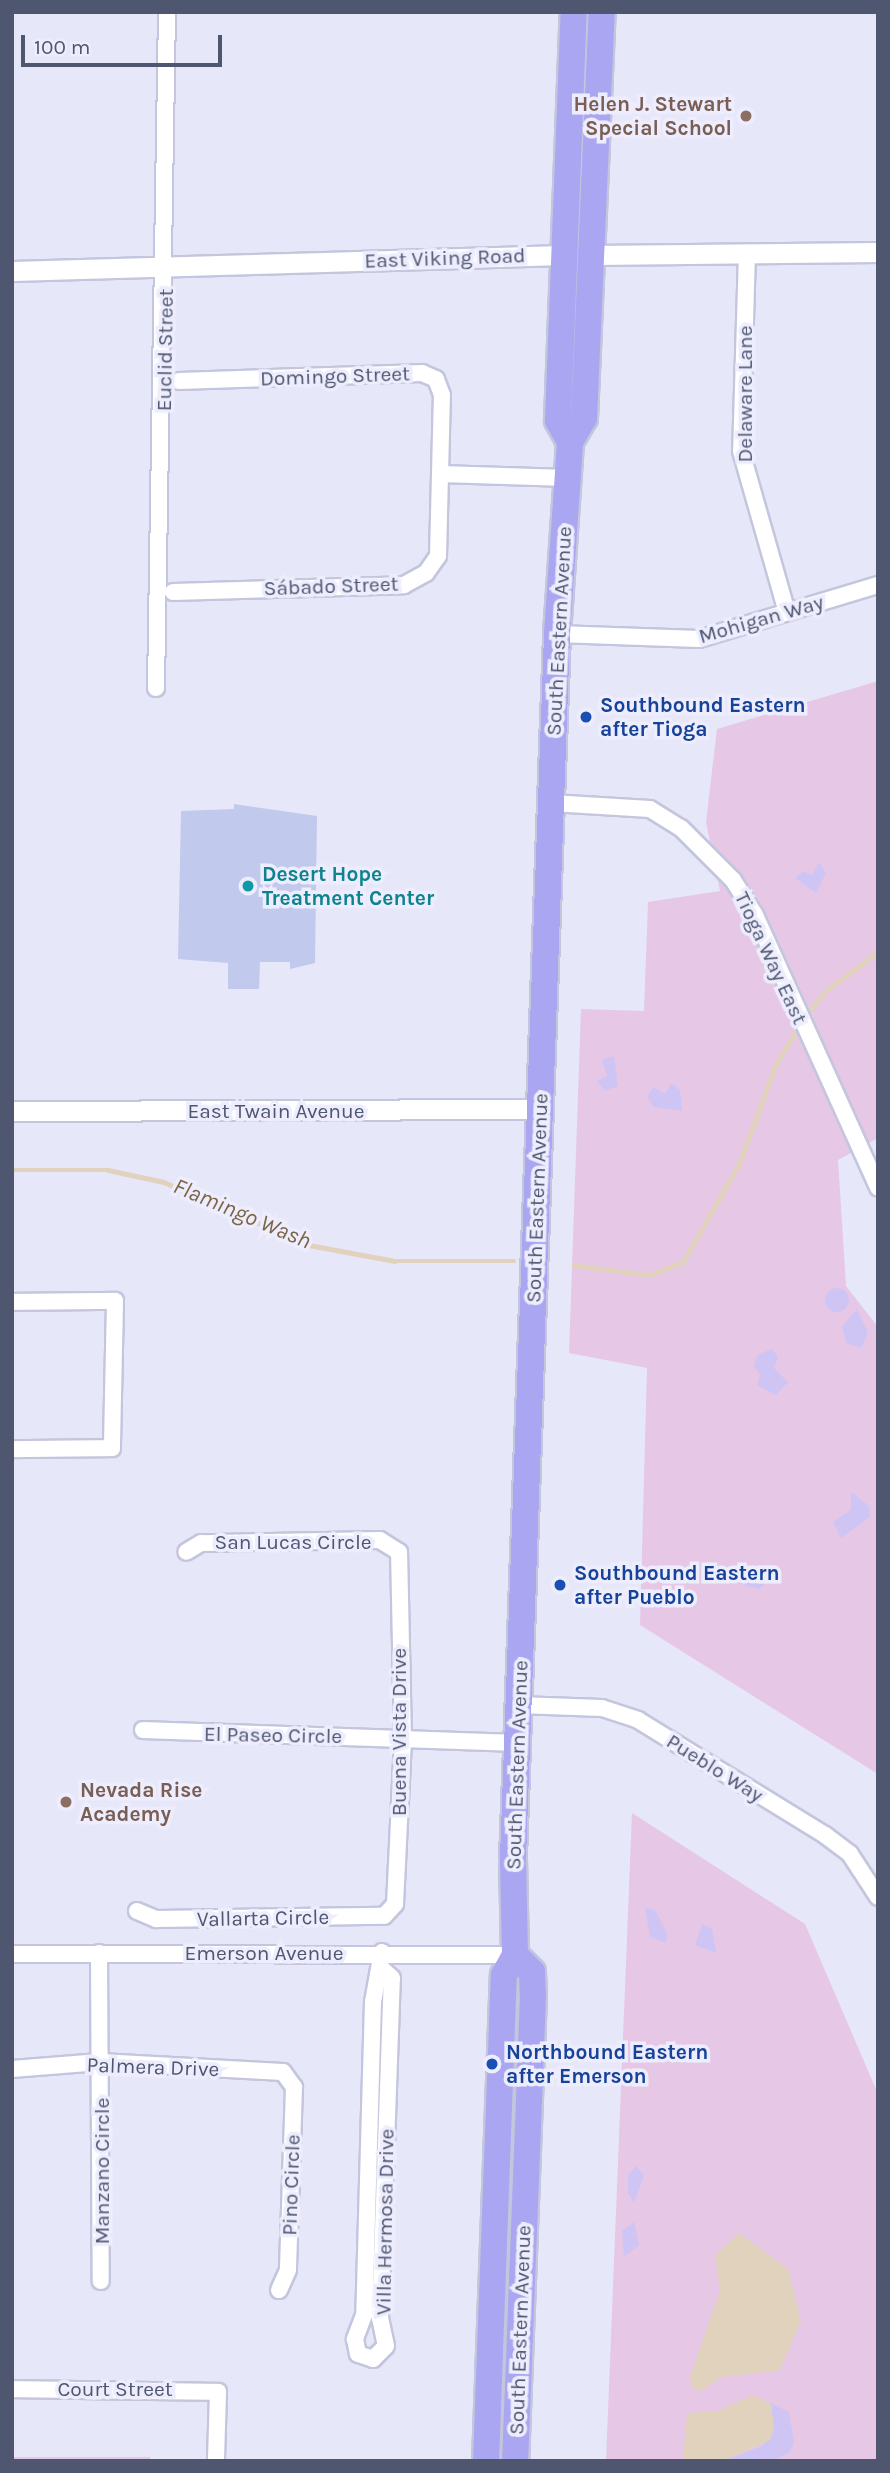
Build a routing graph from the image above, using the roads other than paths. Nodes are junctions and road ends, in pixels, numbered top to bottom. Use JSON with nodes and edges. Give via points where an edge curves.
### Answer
{"nodes":[{"id":1,"x":167,"y":12,"type":"edge"},
{"id":2,"x":574,"y":12,"type":"edge"},
{"id":3,"x":602,"y":12,"type":"edge"},
{"id":4,"x":878,"y":252,"type":"edge"},
{"id":5,"x":747,"y":253,"type":"junction"},
{"id":6,"x":563,"y":255,"type":"junction"},
{"id":7,"x":593,"y":255,"type":"junction"},
{"id":8,"x":166,"y":266,"type":"junction"},
{"id":9,"x":12,"y":271,"type":"edge"},
{"id":10,"x":179,"y":381,"type":"dead end"},
{"id":11,"x":570,"y":442,"type":"junction"},
{"id":12,"x":440,"y":474,"type":"junction"},
{"id":13,"x":568,"y":478,"type":"junction"},
{"id":14,"x":878,"y":585,"type":"edge"},
{"id":15,"x":173,"y":592,"type":"dead end"},
{"id":16,"x":788,"y":612,"type":"junction"},
{"id":17,"x":557,"y":635,"type":"junction"},
{"id":18,"x":156,"y":688,"type":"dead end"},
{"id":19,"x":551,"y":803,"type":"junction"},
{"id":20,"x":540,"y":1109,"type":"junction"},
{"id":21,"x":12,"y":1111,"type":"edge"},
{"id":22,"x":878,"y":1188,"type":"edge"},
{"id":23,"x":12,"y":1302,"type":"edge"},
{"id":24,"x":12,"y":1449,"type":"edge"},
{"id":25,"x":186,"y":1552,"type":"dead end"},
{"id":26,"x":400,"y":1552,"type":"joint"},
{"id":27,"x":518,"y":1704,"type":"junction"},
{"id":28,"x":144,"y":1730,"type":"dead end"},
{"id":29,"x":403,"y":1741,"type":"junction"},
{"id":30,"x":517,"y":1743,"type":"junction"},
{"id":31,"x":878,"y":1897,"type":"edge"},
{"id":32,"x":136,"y":1911,"type":"dead end"},
{"id":33,"x":390,"y":1912,"type":"joint"},
{"id":34,"x":382,"y":1952,"type":"junction"},
{"id":35,"x":99,"y":1953,"type":"junction"},
{"id":36,"x":12,"y":1954,"type":"edge"},
{"id":37,"x":515,"y":1955,"type":"junction"},
{"id":38,"x":382,"y":1969,"type":"junction"},
{"id":39,"x":100,"y":2062,"type":"junction"},
{"id":40,"x":12,"y":2069,"type":"edge"},
{"id":41,"x":290,"y":2078,"type":"joint"},
{"id":42,"x":101,"y":2281,"type":"dead end"},
{"id":43,"x":279,"y":2290,"type":"dead end"},
{"id":44,"x":12,"y":2389,"type":"edge"},
{"id":45,"x":216,"y":2461,"type":"edge"},
{"id":46,"x":486,"y":2461,"type":"edge"},
{"id":47,"x":515,"y":2461,"type":"edge"}],
"edges":[{"from":1,"to":8,"type":"street","name":"Euclid Street"},
{"from":2,"to":6,"type":"main road","name":"South Eastern Avenue"},
{"from":3,"to":7,"type":"main road","name":"South Eastern Avenue"},
{"from":4,"to":5,"type":"street","name":"East Viking Road"},
{"from":5,"to":7,"type":"street","name":"East Viking Road"},
{"from":5,"to":16,"type":"street","name":"Delaware Lane","via":[[741,451]]},
{"from":6,"to":7,"type":"street","name":"East Viking Road"},
{"from":6,"to":8,"type":"street","name":"East Viking Road"},
{"from":6,"to":11,"type":"main road","name":"South Eastern Avenue","via":[[558,420]]},
{"from":7,"to":11,"type":"main road","name":"South Eastern Avenue","via":[[584,418]]},
{"from":8,"to":9,"type":"street","name":"East Viking Road"},
{"from":8,"to":18,"type":"street","name":"Euclid Street"},
{"from":10,"to":12,"type":"street","name":"Domingo Street","via":[[422,373],[436,379],[442,395]]},
{"from":11,"to":13,"type":"main road","name":"South Eastern Avenue"},
{"from":12,"to":13,"type":"street"},
{"from":12,"to":15,"type":"street","name":"Sábado Street","via":[[438,556],[426,573],[404,585]]},
{"from":13,"to":17,"type":"main road","name":"South Eastern Avenue"},
{"from":14,"to":16,"type":"street","name":"Mohigan Way"},
{"from":16,"to":17,"type":"street","name":"Mohigan Way","via":[[699,639]]},
{"from":17,"to":19,"type":"main road","name":"South Eastern Avenue"},
{"from":19,"to":20,"type":"main road","name":"South Eastern Avenue"},
{"from":19,"to":22,"type":"street","name":"Tioga Way East","via":[[650,810],[681,828],[733,880]]},
{"from":20,"to":21,"type":"street","name":"East Twain Avenue"},
{"from":20,"to":27,"type":"main road","name":"South Eastern Avenue"},
{"from":23,"to":24,"type":"street","via":[[115,1301],[112,1448]]},
{"from":25,"to":26,"type":"street","name":"San Lucas Circle","via":[[201,1542],[380,1540]]},
{"from":26,"to":29,"type":"street","name":"Buena Vista Drive"},
{"from":27,"to":30,"type":"main road","name":"South Eastern Avenue"},
{"from":27,"to":31,"type":"street","name":"Pueblo Way","via":[[602,1708],[638,1720],[842,1848],[868,1876]]},
{"from":28,"to":29,"type":"street","name":"El Paseo Circle"},
{"from":29,"to":30,"type":"street","name":"El Paseo Circle"},
{"from":29,"to":33,"type":"street","name":"Buena Vista Drive","via":[[395,1904]]},
{"from":30,"to":37,"type":"main road","name":"South Eastern Avenue"},
{"from":32,"to":33,"type":"street","name":"Vallarta Circle","via":[[156,1919]]},
{"from":34,"to":35,"type":"street","name":"Emerson Avenue"},
{"from":34,"to":37,"type":"street","name":"Emerson Avenue"},
{"from":34,"to":38,"type":"street","name":"Villa Hermosa Drive"},
{"from":35,"to":36,"type":"street","name":"Emerson Avenue"},
{"from":35,"to":39,"type":"street","name":"Manzano Circle"},
{"from":37,"to":46,"type":"main road","name":"South Eastern Avenue","via":[[504,1975]]},
{"from":37,"to":47,"type":"main road","name":"South Eastern Avenue","via":[[532,1972],[533,1995]]},
{"from":38,"to":38,"type":"street","name":"Villa Hermosa Drive","via":[[375,1976],[373,2002],[365,2298],[355,2339],[358,2354],[373,2359],[386,2346],[380,2318],[392,1978]]},
{"from":39,"to":40,"type":"street","name":"Palmera Drive"},
{"from":39,"to":41,"type":"street","name":"Palmera Drive","via":[[191,2071],[267,2070]]},
{"from":39,"to":42,"type":"street","name":"Manzano Circle"},
{"from":41,"to":43,"type":"street","name":"Pino Circle","via":[[289,2270]]},
{"from":44,"to":45,"type":"street","name":"Court Street","via":[[218,2392]]}]}
